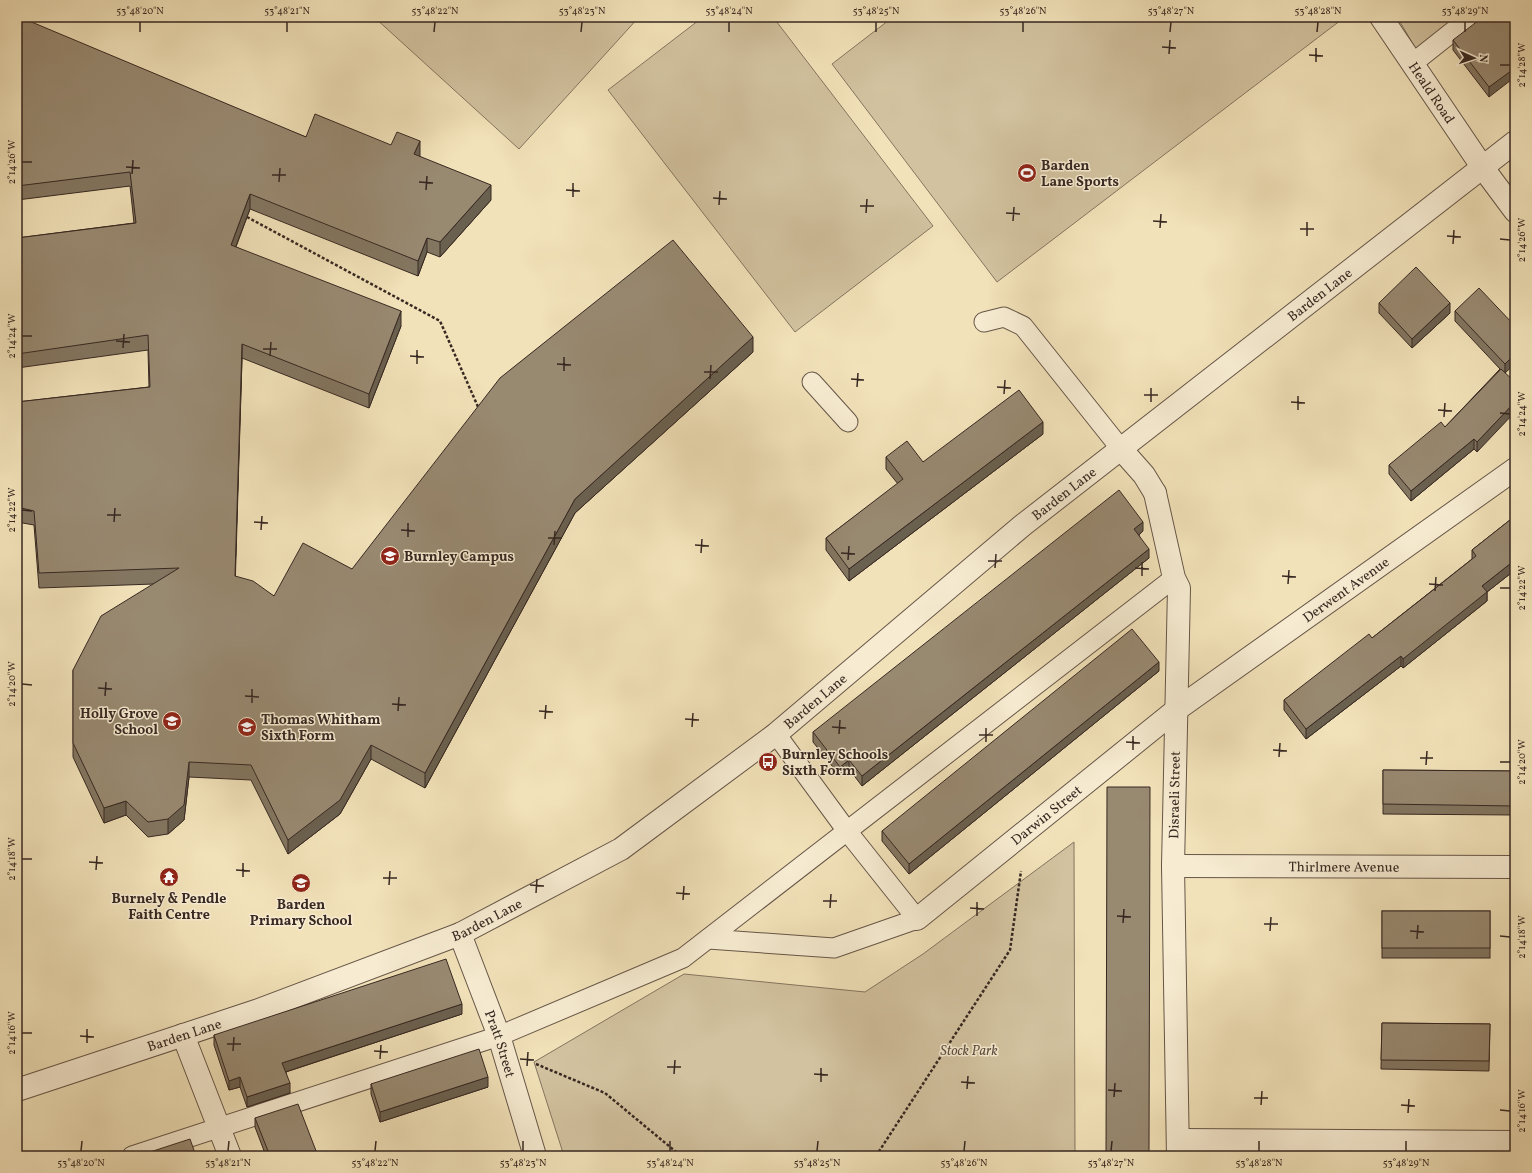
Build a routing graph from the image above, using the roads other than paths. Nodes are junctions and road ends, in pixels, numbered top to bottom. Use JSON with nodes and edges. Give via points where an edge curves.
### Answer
{"nodes":[{"id":1,"x":1381,"y":17,"type":"edge"},
{"id":2,"x":1471,"y":17,"type":"edge"},
{"id":3,"x":1413,"y":63,"type":"junction"},
{"id":4,"x":1515,"y":142,"type":"edge"},
{"id":5,"x":1483,"y":168,"type":"junction"},
{"id":6,"x":1515,"y":211,"type":"edge"},
{"id":7,"x":984,"y":322,"type":"dead end"},
{"id":8,"x":812,"y":382,"type":"dead end"},
{"id":9,"x":848,"y":422,"type":"dead end"},
{"id":10,"x":1121,"y":449,"type":"junction"},
{"id":11,"x":1515,"y":469,"type":"edge"},
{"id":12,"x":1174,"y":578,"type":"junction"},
{"id":13,"x":1176,"y":710,"type":"junction"},
{"id":14,"x":776,"y":734,"type":"junction"},
{"id":15,"x":847,"y":831,"type":"junction"},
{"id":16,"x":1172,"y":866,"type":"junction"},
{"id":17,"x":1515,"y":866,"type":"edge"},
{"id":18,"x":918,"y":919,"type":"junction"},
{"id":19,"x":460,"y":934,"type":"junction"},
{"id":20,"x":708,"y":939,"type":"junction"},
{"id":21,"x":183,"y":1035,"type":"junction"},
{"id":22,"x":500,"y":1043,"type":"junction"},
{"id":23,"x":17,"y":1090,"type":"edge"},
{"id":24,"x":218,"y":1127,"type":"junction"},
{"id":25,"x":1515,"y":1142,"type":"edge"},
{"id":26,"x":1178,"y":1148,"type":"edge"},
{"id":27,"x":132,"y":1156,"type":"edge"},
{"id":28,"x":230,"y":1156,"type":"edge"},
{"id":29,"x":535,"y":1156,"type":"edge"}],
"edges":[{"from":1,"to":3,"type":"street","name":"Heald Road"},
{"from":2,"to":3,"type":"lane"},
{"from":3,"to":5,"type":"street","name":"Heald Road"},
{"from":4,"to":5,"type":"street","name":"Barden Lane"},
{"from":5,"to":6,"type":"street","name":"Heald Road"},
{"from":5,"to":10,"type":"street","name":"Barden Lane"},
{"from":7,"to":10,"type":"lane","via":[[1004,317],[1023,326]]},
{"from":8,"to":9,"type":"lane"},
{"from":10,"to":12,"type":"street","name":"Disraeli Street","via":[[1144,475],[1155,493]]},
{"from":10,"to":14,"type":"street","name":"Barden Lane","via":[[1023,525]]},
{"from":11,"to":13,"type":"street","name":"Derwent Avenue"},
{"from":12,"to":13,"type":"street","name":"Disraeli Street","via":[[1179,588]]},
{"from":12,"to":15,"type":"lane"},
{"from":13,"to":16,"type":"street","name":"Disraeli Street"},
{"from":13,"to":18,"type":"street","name":"Darwin Street"},
{"from":14,"to":15,"type":"lane"},
{"from":14,"to":19,"type":"street","name":"Barden Lane","via":[[621,849]]},
{"from":15,"to":18,"type":"lane"},
{"from":15,"to":20,"type":"lane"},
{"from":16,"to":17,"type":"street","name":"Thirlmere Avenue"},
{"from":16,"to":26,"type":"street","name":"Disraeli Street"},
{"from":18,"to":20,"type":"lane","via":[[834,948]]},
{"from":19,"to":21,"type":"street","name":"Barden Lane","via":[[256,1011]]},
{"from":19,"to":22,"type":"street","name":"Pratt Street"},
{"from":20,"to":22,"type":"lane","via":[[683,958]]},
{"from":21,"to":23,"type":"street","name":"Barden Lane"},
{"from":21,"to":24,"type":"street"},
{"from":22,"to":24,"type":"lane"},
{"from":22,"to":29,"type":"street","name":"Pratt Street"},
{"from":24,"to":27,"type":"lane"},
{"from":24,"to":28,"type":"street"},
{"from":25,"to":26,"type":"street"}]}
